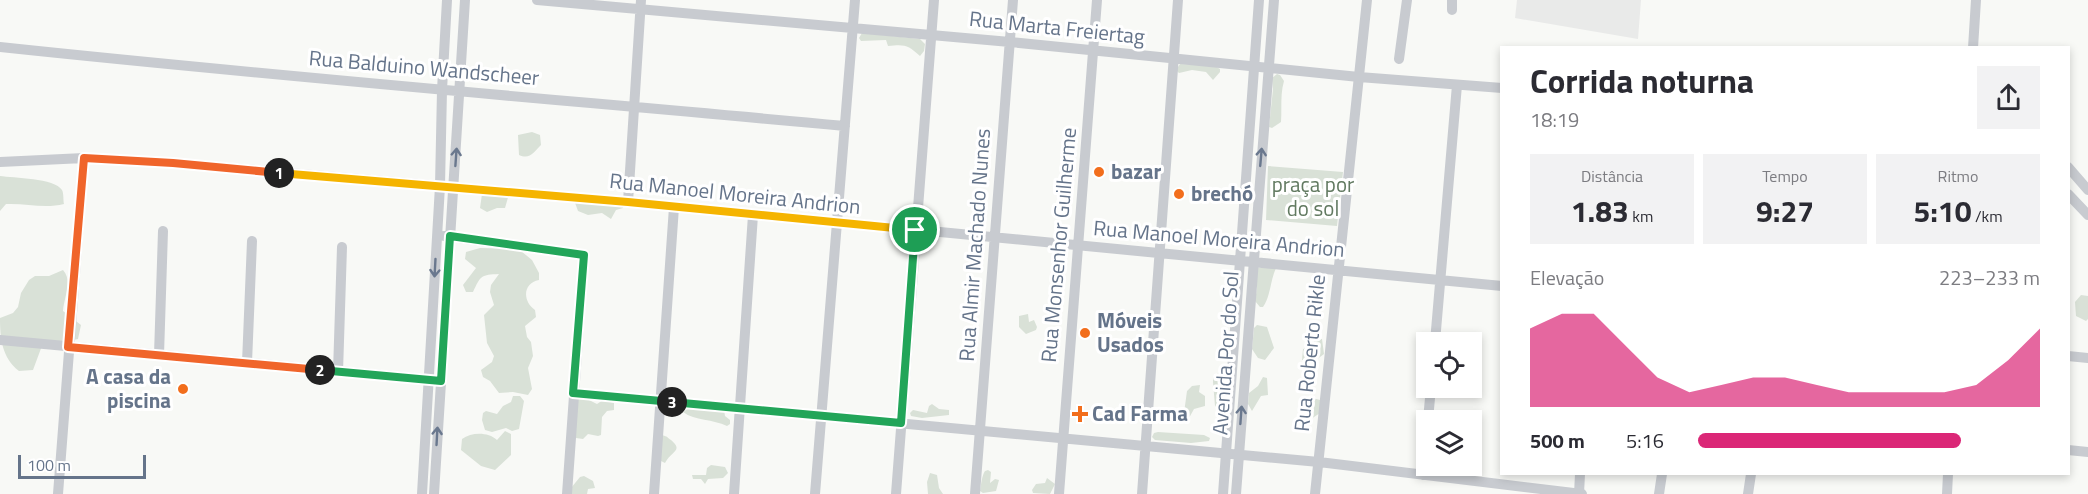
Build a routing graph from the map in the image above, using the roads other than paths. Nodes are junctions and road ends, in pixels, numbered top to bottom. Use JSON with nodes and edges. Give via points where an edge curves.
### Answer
{"nodes":[{"id":1,"x":447,"y":0,"type":"edge"},
{"id":2,"x":465,"y":0,"type":"edge"},
{"id":3,"x":537,"y":0,"type":"edge"},
{"id":4,"x":855,"y":0,"type":"edge"},
{"id":5,"x":934,"y":0,"type":"edge"},
{"id":6,"x":1013,"y":0,"type":"edge"},
{"id":7,"x":1097,"y":0,"type":"edge"},
{"id":8,"x":1178,"y":0,"type":"edge"},
{"id":9,"x":1259,"y":0,"type":"edge"},
{"id":10,"x":1274,"y":0,"type":"edge"},
{"id":11,"x":1367,"y":0,"type":"edge"},
{"id":12,"x":1407,"y":0,"type":"edge"},
{"id":13,"x":1976,"y":0,"type":"edge"},
{"id":14,"x":641,"y":5,"type":"edge"},
{"id":15,"x":853,"y":28,"type":"junction"},
{"id":16,"x":931,"y":35,"type":"junction"},
{"id":17,"x":1010,"y":42,"type":"junction"},
{"id":18,"x":1973,"y":46,"type":"edge"},
{"id":19,"x":0,"y":47,"type":"edge"},
{"id":20,"x":1094,"y":50,"type":"junction"},
{"id":21,"x":1400,"y":59,"type":"dead end"},
{"id":22,"x":1174,"y":60,"type":"junction"},
{"id":23,"x":1254,"y":67,"type":"junction"},
{"id":24,"x":1268,"y":69,"type":"junction"},
{"id":25,"x":1359,"y":77,"type":"junction"},
{"id":26,"x":1457,"y":85,"type":"junction"},
{"id":27,"x":1500,"y":88,"type":"edge"},
{"id":28,"x":442,"y":90,"type":"junction"},
{"id":29,"x":461,"y":90,"type":"junction"},
{"id":30,"x":634,"y":106,"type":"junction"},
{"id":31,"x":845,"y":126,"type":"junction"},
{"id":32,"x":84,"y":158,"type":"junction"},
{"id":33,"x":0,"y":162,"type":"edge"},
{"id":34,"x":2070,"y":169,"type":"edge"},
{"id":35,"x":440,"y":186,"type":"junction"},
{"id":36,"x":454,"y":187,"type":"junction"},
{"id":37,"x":2088,"y":190,"type":"edge"},
{"id":38,"x":2070,"y":196,"type":"edge"},
{"id":39,"x":628,"y":202,"type":"junction"},
{"id":40,"x":674,"y":207,"type":"junction"},
{"id":41,"x":753,"y":215,"type":"junction"},
{"id":42,"x":2088,"y":215,"type":"edge"},
{"id":43,"x":837,"y":223,"type":"junction"},
{"id":44,"x":915,"y":230,"type":"junction"},
{"id":45,"x":163,"y":231,"type":"dead end"},
{"id":46,"x":437,"y":235,"type":"junction"},
{"id":47,"x":450,"y":236,"type":"junction"},
{"id":48,"x":995,"y":238,"type":"junction"},
{"id":49,"x":252,"y":241,"type":"dead end"},
{"id":50,"x":1078,"y":246,"type":"junction"},
{"id":51,"x":342,"y":247,"type":"dead end"},
{"id":52,"x":1159,"y":253,"type":"junction"},
{"id":53,"x":1240,"y":261,"type":"junction"},
{"id":54,"x":1252,"y":262,"type":"junction"},
{"id":55,"x":1338,"y":270,"type":"junction"},
{"id":56,"x":1441,"y":280,"type":"junction"},
{"id":57,"x":1500,"y":286,"type":"edge"},
{"id":58,"x":1436,"y":332,"type":"edge"},
{"id":59,"x":0,"y":340,"type":"edge"},
{"id":60,"x":68,"y":347,"type":"junction"},
{"id":61,"x":159,"y":355,"type":"junction"},
{"id":62,"x":2070,"y":356,"type":"edge"},
{"id":63,"x":2088,"y":358,"type":"edge"},
{"id":64,"x":247,"y":363,"type":"junction"},
{"id":65,"x":338,"y":372,"type":"junction"},
{"id":66,"x":435,"y":380,"type":"junction"},
{"id":67,"x":573,"y":393,"type":"junction"},
{"id":68,"x":661,"y":401,"type":"junction"},
{"id":69,"x":740,"y":408,"type":"junction"},
{"id":70,"x":822,"y":415,"type":"junction"},
{"id":71,"x":901,"y":423,"type":"junction"},
{"id":72,"x":980,"y":430,"type":"junction"},
{"id":73,"x":1063,"y":438,"type":"junction"},
{"id":74,"x":1145,"y":446,"type":"junction"},
{"id":75,"x":2070,"y":450,"type":"edge"},
{"id":76,"x":2088,"y":452,"type":"edge"},
{"id":77,"x":1226,"y":453,"type":"junction"},
{"id":78,"x":1238,"y":454,"type":"junction"},
{"id":79,"x":1319,"y":462,"type":"junction"},
{"id":80,"x":1416,"y":474,"type":"edge"},
{"id":81,"x":1580,"y":475,"type":"edge"},
{"id":82,"x":1662,"y":475,"type":"edge"},
{"id":83,"x":1750,"y":475,"type":"edge"},
{"id":84,"x":1948,"y":475,"type":"edge"},
{"id":85,"x":1443,"y":476,"type":"edge"},
{"id":86,"x":1502,"y":479,"type":"edge"},
{"id":87,"x":58,"y":494,"type":"edge"},
{"id":88,"x":422,"y":494,"type":"edge"},
{"id":89,"x":434,"y":494,"type":"edge"},
{"id":90,"x":567,"y":494,"type":"edge"},
{"id":91,"x":654,"y":494,"type":"edge"},
{"id":92,"x":734,"y":494,"type":"edge"},
{"id":93,"x":815,"y":494,"type":"edge"},
{"id":94,"x":896,"y":494,"type":"edge"},
{"id":95,"x":975,"y":494,"type":"edge"},
{"id":96,"x":1059,"y":494,"type":"edge"},
{"id":97,"x":1142,"y":494,"type":"edge"},
{"id":98,"x":1223,"y":494,"type":"edge"},
{"id":99,"x":1236,"y":494,"type":"edge"},
{"id":100,"x":1315,"y":494,"type":"edge"},
{"id":101,"x":1580,"y":494,"type":"edge"},
{"id":102,"x":1659,"y":494,"type":"edge"},
{"id":103,"x":1748,"y":494,"type":"edge"},
{"id":104,"x":1947,"y":494,"type":"edge"}],
"edges":[{"from":1,"to":28,"type":"street"},
{"from":2,"to":29,"type":"street"},
{"from":3,"to":14,"type":"street","name":"Rua Marta Freiertag"},
{"from":4,"to":15,"type":"street"},
{"from":5,"to":16,"type":"street"},
{"from":6,"to":17,"type":"street","name":"Rua Almir Machado Nunes"},
{"from":7,"to":20,"type":"street","name":"Rua Monsenhor Guilherme"},
{"from":8,"to":22,"type":"street"},
{"from":9,"to":23,"type":"street","name":"Avenida Por do Sol"},
{"from":10,"to":24,"type":"street","name":"Avenida Por do Sol"},
{"from":11,"to":25,"type":"street","name":"Rua Roberto Rikle"},
{"from":12,"to":21,"type":"street"},
{"from":13,"to":18,"type":"street"},
{"from":14,"to":15,"type":"street","name":"Rua Marta Freiertag"},
{"from":14,"to":30,"type":"street"},
{"from":15,"to":16,"type":"street","name":"Rua Marta Freiertag"},
{"from":15,"to":31,"type":"street"},
{"from":16,"to":17,"type":"street","name":"Rua Marta Freiertag"},
{"from":16,"to":44,"type":"street"},
{"from":17,"to":20,"type":"street","name":"Rua Marta Freiertag"},
{"from":17,"to":48,"type":"street","name":"Rua Almir Machado Nunes"},
{"from":19,"to":28,"type":"street","name":"Rua Balduino Wandscheer"},
{"from":20,"to":22,"type":"street","name":"Rua Marta Freiertag"},
{"from":20,"to":50,"type":"street","name":"Rua Monsenhor Guilherme"},
{"from":22,"to":23,"type":"street","name":"Rua Marta Freiertag"},
{"from":22,"to":52,"type":"street"},
{"from":23,"to":24,"type":"street","name":"Rua Marta Freiertag"},
{"from":23,"to":53,"type":"street","name":"Avenida Por do Sol"},
{"from":24,"to":25,"type":"street","name":"Rua Marta Freiertag"},
{"from":54,"to":24,"type":"street","name":"Avenida Por do Sol","one_way":true},
{"from":25,"to":26,"type":"street","name":"Rua Marta Freiertag"},
{"from":25,"to":55,"type":"street","name":"Rua Roberto Rikle"},
{"from":26,"to":27,"type":"street","name":"Rua Marta Freiertag"},
{"from":26,"to":56,"type":"street"},
{"from":28,"to":29,"type":"street","name":"Rua Balduino Wandscheer"},
{"from":28,"to":35,"type":"street"},
{"from":29,"to":30,"type":"street","name":"Rua Balduino Wandscheer"},
{"from":36,"to":29,"type":"street","one_way":true},
{"from":30,"to":31,"type":"street","name":"Rua Balduino Wandscheer"},
{"from":30,"to":39,"type":"street"},
{"from":31,"to":43,"type":"street"},
{"from":32,"to":33,"type":"street","name":"Rua Manoel Moreira Andrion"},
{"from":32,"to":35,"type":"street","name":"Rua Manoel Moreira Andrion"},
{"from":32,"to":60,"type":"street"},
{"from":34,"to":37,"type":"street"},
{"from":35,"to":36,"type":"street","name":"Rua Manoel Moreira Andrion"},
{"from":35,"to":46,"type":"street"},
{"from":36,"to":39,"type":"street","name":"Rua Manoel Moreira Andrion"},
{"from":36,"to":47,"type":"street"},
{"from":38,"to":42,"type":"street"},
{"from":39,"to":40,"type":"street","name":"Rua Manoel Moreira Andrion"},
{"from":40,"to":41,"type":"street","name":"Rua Manoel Moreira Andrion"},
{"from":40,"to":68,"type":"street"},
{"from":41,"to":43,"type":"street","name":"Rua Manoel Moreira Andrion"},
{"from":41,"to":69,"type":"street"},
{"from":43,"to":44,"type":"street","name":"Rua Manoel Moreira Andrion"},
{"from":43,"to":70,"type":"street"},
{"from":44,"to":48,"type":"street","name":"Rua Manoel Moreira Andrion"},
{"from":44,"to":71,"type":"street"},
{"from":45,"to":61,"type":"street"},
{"from":46,"to":47,"type":"street"},
{"from":46,"to":66,"type":"street","one_way":true},
{"from":47,"to":66,"type":"street"},
{"from":47,"to":67,"type":"street","via":[[584,255]]},
{"from":48,"to":50,"type":"street","name":"Rua Manoel Moreira Andrion"},
{"from":48,"to":72,"type":"street","name":"Rua Almir Machado Nunes"},
{"from":49,"to":64,"type":"street"},
{"from":50,"to":52,"type":"street","name":"Rua Manoel Moreira Andrion"},
{"from":50,"to":73,"type":"street","name":"Rua Monsenhor Guilherme"},
{"from":51,"to":65,"type":"street"},
{"from":52,"to":53,"type":"street","name":"Rua Manoel Moreira Andrion"},
{"from":52,"to":74,"type":"street"},
{"from":53,"to":54,"type":"street","name":"Rua Manoel Moreira Andrion"},
{"from":53,"to":77,"type":"street","name":"Avenida Por do Sol"},
{"from":54,"to":55,"type":"street","name":"Rua Manoel Moreira Andrion"},
{"from":78,"to":54,"type":"street","name":"Avenida Por do Sol","one_way":true},
{"from":55,"to":56,"type":"street","name":"Rua Manoel Moreira Andrion"},
{"from":55,"to":79,"type":"street","name":"Rua Roberto Rikle"},
{"from":56,"to":57,"type":"street","name":"Rua Manoel Moreira Andrion"},
{"from":56,"to":58,"type":"street"},
{"from":59,"to":60,"type":"street"},
{"from":60,"to":61,"type":"street"},
{"from":60,"to":87,"type":"street"},
{"from":61,"to":64,"type":"street"},
{"from":62,"to":63,"type":"street"},
{"from":64,"to":65,"type":"street"},
{"from":65,"to":66,"type":"street"},
{"from":66,"to":88,"type":"street"},
{"from":89,"to":66,"type":"street","one_way":true},
{"from":67,"to":68,"type":"street"},
{"from":67,"to":90,"type":"street"},
{"from":68,"to":69,"type":"street"},
{"from":68,"to":91,"type":"street"},
{"from":69,"to":70,"type":"street"},
{"from":69,"to":92,"type":"street"},
{"from":70,"to":71,"type":"street"},
{"from":70,"to":93,"type":"street"},
{"from":71,"to":72,"type":"street"},
{"from":71,"to":94,"type":"street"},
{"from":72,"to":73,"type":"street"},
{"from":72,"to":95,"type":"street","name":"Rua Almir Machado Nunes"},
{"from":73,"to":74,"type":"street"},
{"from":73,"to":96,"type":"street","name":"Rua Monsenhor Guilherme"},
{"from":74,"to":77,"type":"street"},
{"from":74,"to":97,"type":"street"},
{"from":75,"to":76,"type":"street"},
{"from":77,"to":78,"type":"street"},
{"from":77,"to":98,"type":"street","name":"Avenida Por do Sol"},
{"from":78,"to":79,"type":"street"},
{"from":78,"to":99,"type":"street","name":"Avenida Por do Sol"},
{"from":79,"to":80,"type":"street"},
{"from":79,"to":100,"type":"street","name":"Rua Roberto Rikle"},
{"from":81,"to":101,"type":"street"},
{"from":82,"to":102,"type":"street"},
{"from":83,"to":103,"type":"street"},
{"from":84,"to":104,"type":"street"},
{"from":85,"to":86,"type":"street"},
{"from":86,"to":101,"type":"street"}]}
